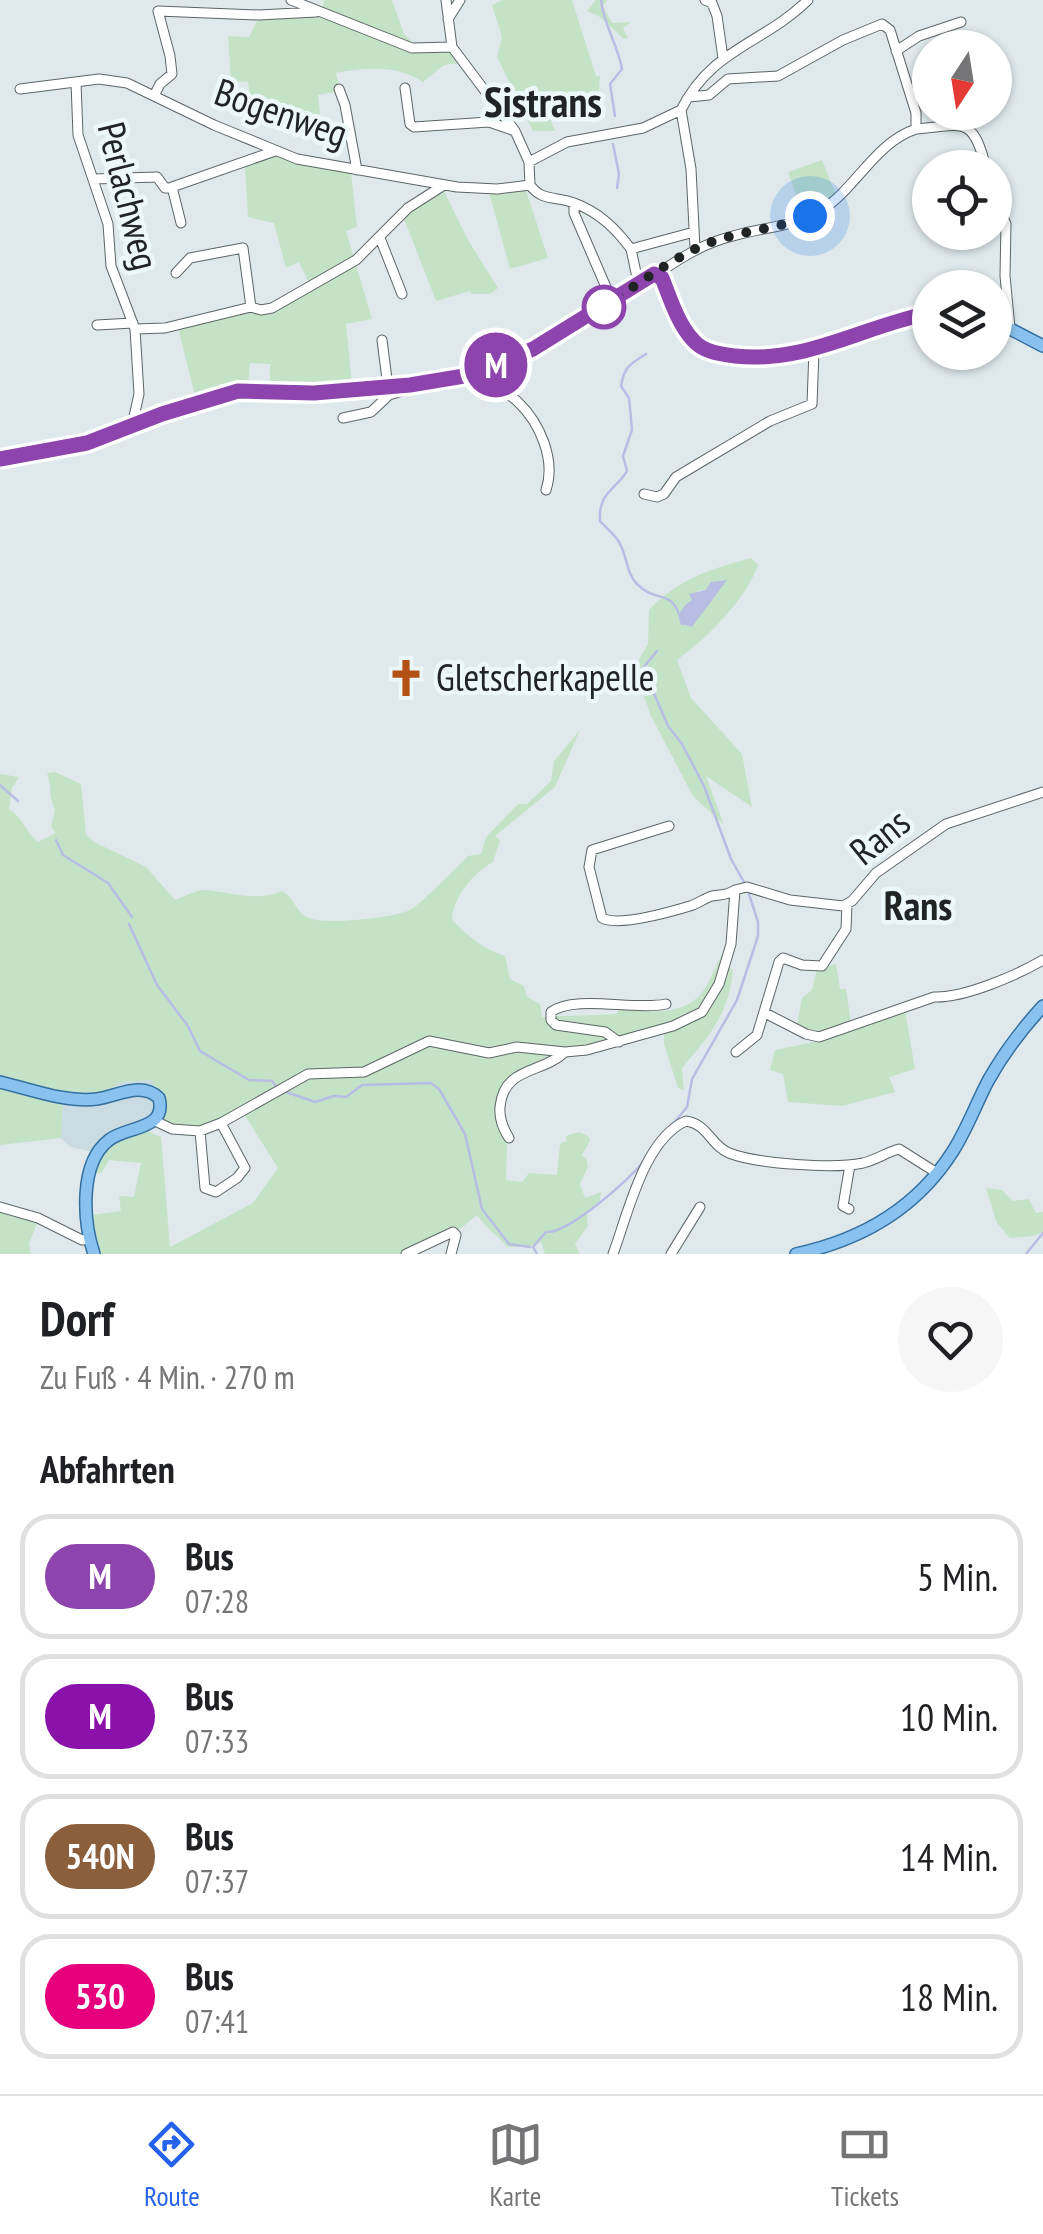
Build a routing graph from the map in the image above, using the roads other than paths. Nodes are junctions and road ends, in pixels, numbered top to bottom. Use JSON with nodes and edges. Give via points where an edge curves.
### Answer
{"nodes":[{"id":1,"x":290,"y":0,"type":"edge"},
{"id":2,"x":446,"y":0,"type":"edge"},
{"id":3,"x":460,"y":0,"type":"edge"},
{"id":4,"x":808,"y":0,"type":"edge"},
{"id":5,"x":710,"y":1,"type":"edge"},
{"id":6,"x":316,"y":12,"type":"junction"},
{"id":7,"x":448,"y":19,"type":"junction"},
{"id":8,"x":961,"y":22,"type":"dead end"},
{"id":9,"x":452,"y":47,"type":"junction"},
{"id":10,"x":896,"y":51,"type":"junction"},
{"id":11,"x":720,"y":60,"type":"junction"},
{"id":12,"x":728,"y":79,"type":"junction"},
{"id":13,"x":76,"y":82,"type":"junction"},
{"id":14,"x":405,"y":88,"type":"dead end"},
{"id":15,"x":20,"y":89,"type":"dead end"},
{"id":16,"x":339,"y":89,"type":"dead end"},
{"id":17,"x":155,"y":94,"type":"junction"},
{"id":18,"x":689,"y":97,"type":"junction"},
{"id":19,"x":912,"y":101,"type":"edge"},
{"id":20,"x":680,"y":110,"type":"junction"},
{"id":21,"x":515,"y":130,"type":"junction"},
{"id":22,"x":914,"y":130,"type":"edge"},
{"id":23,"x":275,"y":150,"type":"junction"},
{"id":24,"x":529,"y":162,"type":"junction"},
{"id":25,"x":357,"y":170,"type":"junction"},
{"id":26,"x":92,"y":178,"type":"junction"},
{"id":27,"x":444,"y":185,"type":"junction"},
{"id":28,"x":530,"y":185,"type":"junction"},
{"id":29,"x":172,"y":188,"type":"junction"},
{"id":30,"x":574,"y":203,"type":"junction"},
{"id":31,"x":180,"y":222,"type":"dead end"},
{"id":32,"x":694,"y":232,"type":"junction"},
{"id":33,"x":380,"y":238,"type":"junction"},
{"id":34,"x":696,"y":248,"type":"junction"},
{"id":35,"x":631,"y":249,"type":"junction"},
{"id":36,"x":176,"y":273,"type":"dead end"},
{"id":37,"x":657,"y":274,"type":"junction"},
{"id":38,"x":638,"y":282,"type":"junction"},
{"id":39,"x":402,"y":294,"type":"dead end"},
{"id":40,"x":612,"y":301,"type":"junction"},
{"id":41,"x":251,"y":307,"type":"junction"},
{"id":42,"x":912,"y":319,"type":"edge"},
{"id":43,"x":97,"y":325,"type":"dead end"},
{"id":44,"x":134,"y":326,"type":"junction"},
{"id":45,"x":1012,"y":329,"type":"edge"},
{"id":46,"x":382,"y":340,"type":"dead end"},
{"id":47,"x":1043,"y":346,"type":"edge"},
{"id":48,"x":814,"y":350,"type":"junction"},
{"id":49,"x":481,"y":371,"type":"junction"},
{"id":50,"x":410,"y":385,"type":"junction"},
{"id":51,"x":388,"y":386,"type":"junction"},
{"id":52,"x":343,"y":418,"type":"dead end"},
{"id":53,"x":132,"y":426,"type":"junction"},
{"id":54,"x":0,"y":459,"type":"edge"},
{"id":55,"x":546,"y":490,"type":"dead end"},
{"id":56,"x":644,"y":494,"type":"dead end"},
{"id":57,"x":1043,"y":792,"type":"edge"},
{"id":58,"x":670,"y":826,"type":"dead end"},
{"id":59,"x":735,"y":890,"type":"junction"},
{"id":60,"x":847,"y":904,"type":"junction"},
{"id":61,"x":1043,"y":960,"type":"edge"},
{"id":62,"x":666,"y":1004,"type":"dead end"},
{"id":63,"x":1043,"y":1006,"type":"edge"},
{"id":64,"x":765,"y":1012,"type":"junction"},
{"id":65,"x":619,"y":1042,"type":"junction"},
{"id":66,"x":565,"y":1052,"type":"junction"},
{"id":67,"x":736,"y":1052,"type":"dead end"},
{"id":68,"x":0,"y":1082,"type":"edge"},
{"id":69,"x":153,"y":1120,"type":"junction"},
{"id":70,"x":221,"y":1123,"type":"junction"},
{"id":71,"x":200,"y":1131,"type":"junction"},
{"id":72,"x":509,"y":1138,"type":"dead end"},
{"id":73,"x":850,"y":1165,"type":"junction"},
{"id":74,"x":937,"y":1173,"type":"junction"},
{"id":75,"x":0,"y":1207,"type":"edge"},
{"id":76,"x":700,"y":1207,"type":"dead end"},
{"id":77,"x":850,"y":1209,"type":"dead end"},
{"id":78,"x":90,"y":1239,"type":"junction"},
{"id":79,"x":94,"y":1254,"type":"edge"},
{"id":80,"x":406,"y":1254,"type":"edge"},
{"id":81,"x":451,"y":1254,"type":"edge"},
{"id":82,"x":612,"y":1254,"type":"edge"},
{"id":83,"x":672,"y":1254,"type":"edge"},
{"id":84,"x":796,"y":1254,"type":"edge"}],
"edges":[{"from":1,"to":6,"type":"street"},
{"from":2,"to":7,"type":"street"},
{"from":3,"to":7,"type":"street"},
{"from":4,"to":11,"type":"street"},
{"from":5,"to":11,"type":"street"},
{"from":6,"to":9,"type":"street","via":[[412,48]]},
{"from":6,"to":17,"type":"street","via":[[158,11],[172,76]]},
{"from":7,"to":9,"type":"street"},
{"from":8,"to":10,"type":"street","via":[[921,34]]},
{"from":9,"to":21,"type":"street"},
{"from":10,"to":12,"type":"street","via":[[882,24],[778,76]]},
{"from":10,"to":19,"type":"street"},
{"from":11,"to":12,"type":"street"},
{"from":11,"to":18,"type":"street"},
{"from":12,"to":18,"type":"street","via":[[709,94]]},
{"from":13,"to":15,"type":"street","name":"Bogenweg"},
{"from":13,"to":17,"type":"street","name":"Bogenweg","via":[[118,81]]},
{"from":13,"to":26,"type":"street","name":"Perlachweg","via":[[78,135]]},
{"from":14,"to":21,"type":"street","via":[[414,128],[489,122]]},
{"from":16,"to":25,"type":"street"},
{"from":17,"to":23,"type":"street","name":"Bogenweg"},
{"from":18,"to":20,"type":"street"},
{"from":20,"to":24,"type":"street","via":[[643,128],[574,140]]},
{"from":20,"to":32,"type":"street","via":[[692,169]]},
{"from":21,"to":24,"type":"street"},
{"from":22,"to":34,"type":"street","via":[[820,211]]},
{"from":23,"to":25,"type":"street","name":"Bogenweg"},
{"from":23,"to":29,"type":"street"},
{"from":24,"to":28,"type":"street"},
{"from":25,"to":27,"type":"street","name":"Bogenweg"},
{"from":26,"to":29,"type":"street","via":[[157,177]]},
{"from":26,"to":44,"type":"street","name":"Perlachweg","via":[[108,224],[111,266]]},
{"from":27,"to":28,"type":"street","name":"Bogenweg"},
{"from":27,"to":33,"type":"street","via":[[408,208]]},
{"from":28,"to":30,"type":"street","via":[[546,198]]},
{"from":29,"to":31,"type":"street"},
{"from":30,"to":35,"type":"street","via":[[606,220]]},
{"from":30,"to":40,"type":"street"},
{"from":32,"to":34,"type":"street"},
{"from":32,"to":35,"type":"street"},
{"from":33,"to":39,"type":"street"},
{"from":33,"to":41,"type":"street","via":[[356,260],[272,308]]},
{"from":34,"to":37,"type":"street"},
{"from":35,"to":38,"type":"street"},
{"from":36,"to":41,"type":"street","via":[[190,258],[243,248]]},
{"from":37,"to":38,"type":"main road"},
{"from":37,"to":48,"type":"main road","via":[[688,334],[703,348],[764,358]]},
{"from":38,"to":40,"type":"main road"},
{"from":40,"to":49,"type":"main road","via":[[530,351]]},
{"from":41,"to":44,"type":"street","via":[[165,328]]},
{"from":42,"to":48,"type":"main road"},
{"from":43,"to":44,"type":"street","name":"Perlachweg"},
{"from":44,"to":53,"type":"street","name":"Perlachweg","via":[[138,394]]},
{"from":45,"to":47,"type":"main road"},
{"from":46,"to":51,"type":"street"},
{"from":48,"to":56,"type":"street","via":[[812,404],[677,476],[664,494]]},
{"from":49,"to":50,"type":"main road"},
{"from":49,"to":55,"type":"street","via":[[538,427],[550,472]]},
{"from":50,"to":51,"type":"main road"},
{"from":50,"to":52,"type":"street","via":[[374,410]]},
{"from":51,"to":53,"type":"main road","via":[[306,394],[245,390]]},
{"from":53,"to":54,"type":"main road","via":[[87,443]]},
{"from":57,"to":60,"type":"street","name":"Rans","via":[[929,834]]},
{"from":58,"to":59,"type":"street","via":[[592,850],[602,918],[634,919]]},
{"from":59,"to":60,"type":"street","name":"Rans","via":[[747,887],[820,906]]},
{"from":59,"to":65,"type":"street","via":[[733,934],[702,1012]]},
{"from":60,"to":64,"type":"street","name":"Rans","via":[[846,929],[820,967],[781,959]]},
{"from":61,"to":64,"type":"street","via":[[998,981],[818,1036]]},
{"from":62,"to":65,"type":"street","via":[[576,1005],[551,1012],[556,1025],[605,1032]]},
{"from":63,"to":74,"type":"main road","via":[[999,1062]]},
{"from":64,"to":67,"type":"street","via":[[757,1035]]},
{"from":65,"to":66,"type":"street"},
{"from":66,"to":70,"type":"street","via":[[517,1047],[489,1053],[429,1041],[364,1072],[308,1074]]},
{"from":66,"to":72,"type":"street","via":[[507,1084],[500,1113]]},
{"from":68,"to":69,"type":"main road","via":[[87,1100],[148,1090],[160,1101]]},
{"from":69,"to":71,"type":"street"},
{"from":69,"to":78,"type":"main road","via":[[109,1140],[93,1158]]},
{"from":70,"to":71,"type":"street"},
{"from":70,"to":71,"type":"street","via":[[245,1168],[216,1192],[205,1188]]},
{"from":73,"to":74,"type":"street","via":[[900,1149]]},
{"from":73,"to":77,"type":"street","via":[[843,1206]]},
{"from":73,"to":82,"type":"street","via":[[729,1153],[692,1121],[677,1125],[646,1165]]},
{"from":74,"to":84,"type":"main road","via":[[877,1225]]},
{"from":75,"to":78,"type":"street"},
{"from":76,"to":83,"type":"street"},
{"from":78,"to":79,"type":"main road"},
{"from":80,"to":81,"type":"street","via":[[452,1232]]}]}
